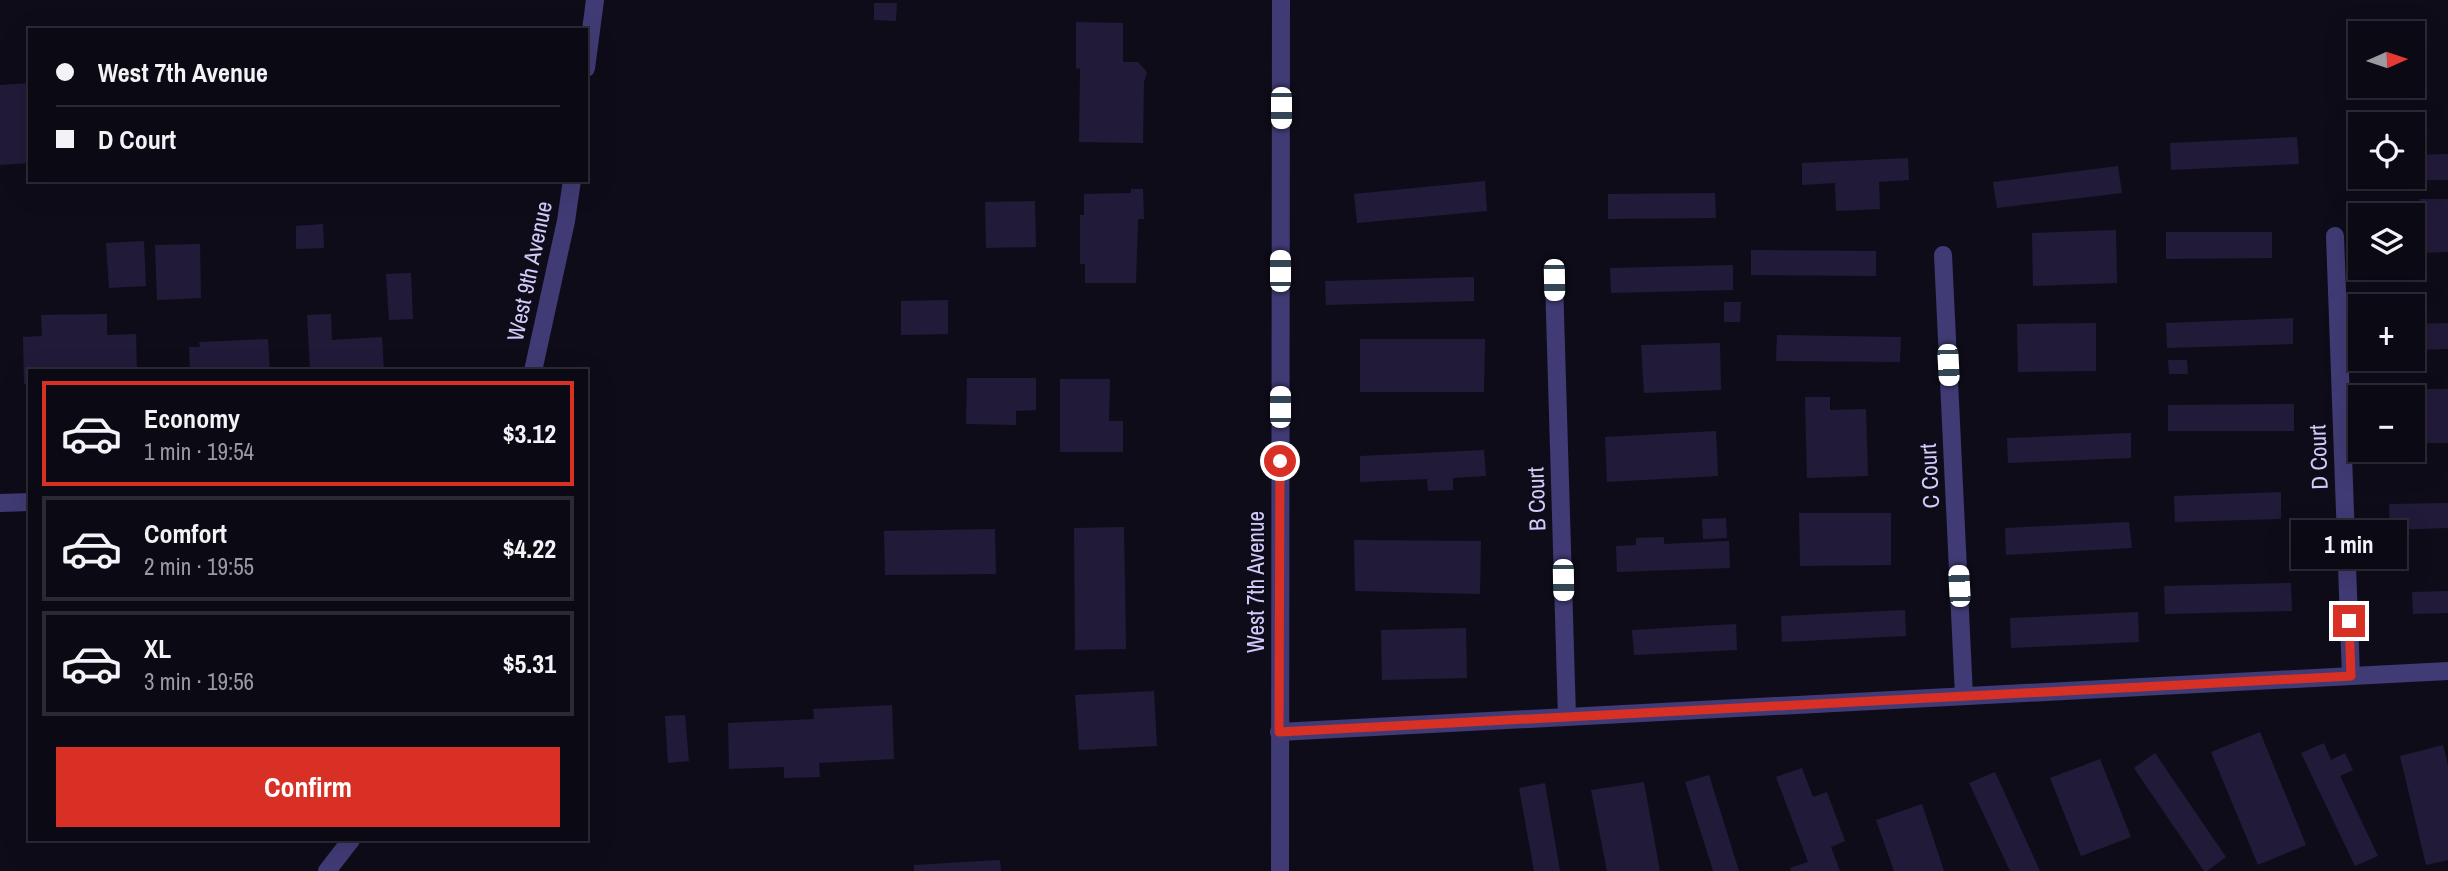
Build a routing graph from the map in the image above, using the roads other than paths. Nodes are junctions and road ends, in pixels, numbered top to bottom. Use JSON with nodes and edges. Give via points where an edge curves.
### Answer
{"nodes":[{"id":1,"x":595,"y":0,"type":"edge"},
{"id":2,"x":1282,"y":0,"type":"edge"},
{"id":3,"x":588,"y":53,"type":"edge"},
{"id":4,"x":572,"y":182,"type":"edge"},
{"id":5,"x":2335,"y":236,"type":"dead end"},
{"id":6,"x":1943,"y":255,"type":"dead end"},
{"id":7,"x":1554,"y":280,"type":"dead end"},
{"id":8,"x":533,"y":369,"type":"edge"},
{"id":9,"x":28,"y":502,"type":"edge"},
{"id":10,"x":0,"y":503,"type":"edge"},
{"id":11,"x":2448,"y":671,"type":"edge"},
{"id":12,"x":2351,"y":676,"type":"junction"},
{"id":13,"x":1964,"y":696,"type":"junction"},
{"id":14,"x":1567,"y":717,"type":"junction"},
{"id":15,"x":1279,"y":732,"type":"junction"},
{"id":16,"x":350,"y":841,"type":"edge"},
{"id":17,"x":327,"y":871,"type":"edge"},
{"id":18,"x":1279,"y":871,"type":"edge"}],
"edges":[{"from":1,"to":3,"type":"street"},
{"from":2,"to":15,"type":"street","name":"West 7th Avenue"},
{"from":4,"to":8,"type":"street","name":"West 9th Avenue"},
{"from":5,"to":12,"type":"street","name":"D Court"},
{"from":6,"to":13,"type":"street","name":"C Court"},
{"from":7,"to":14,"type":"street","name":"B Court"},
{"from":9,"to":10,"type":"street"},
{"from":11,"to":12,"type":"street"},
{"from":12,"to":13,"type":"street"},
{"from":13,"to":14,"type":"street"},
{"from":14,"to":15,"type":"street"},
{"from":15,"to":18,"type":"street","name":"West 7th Avenue"},
{"from":16,"to":17,"type":"street"}]}
